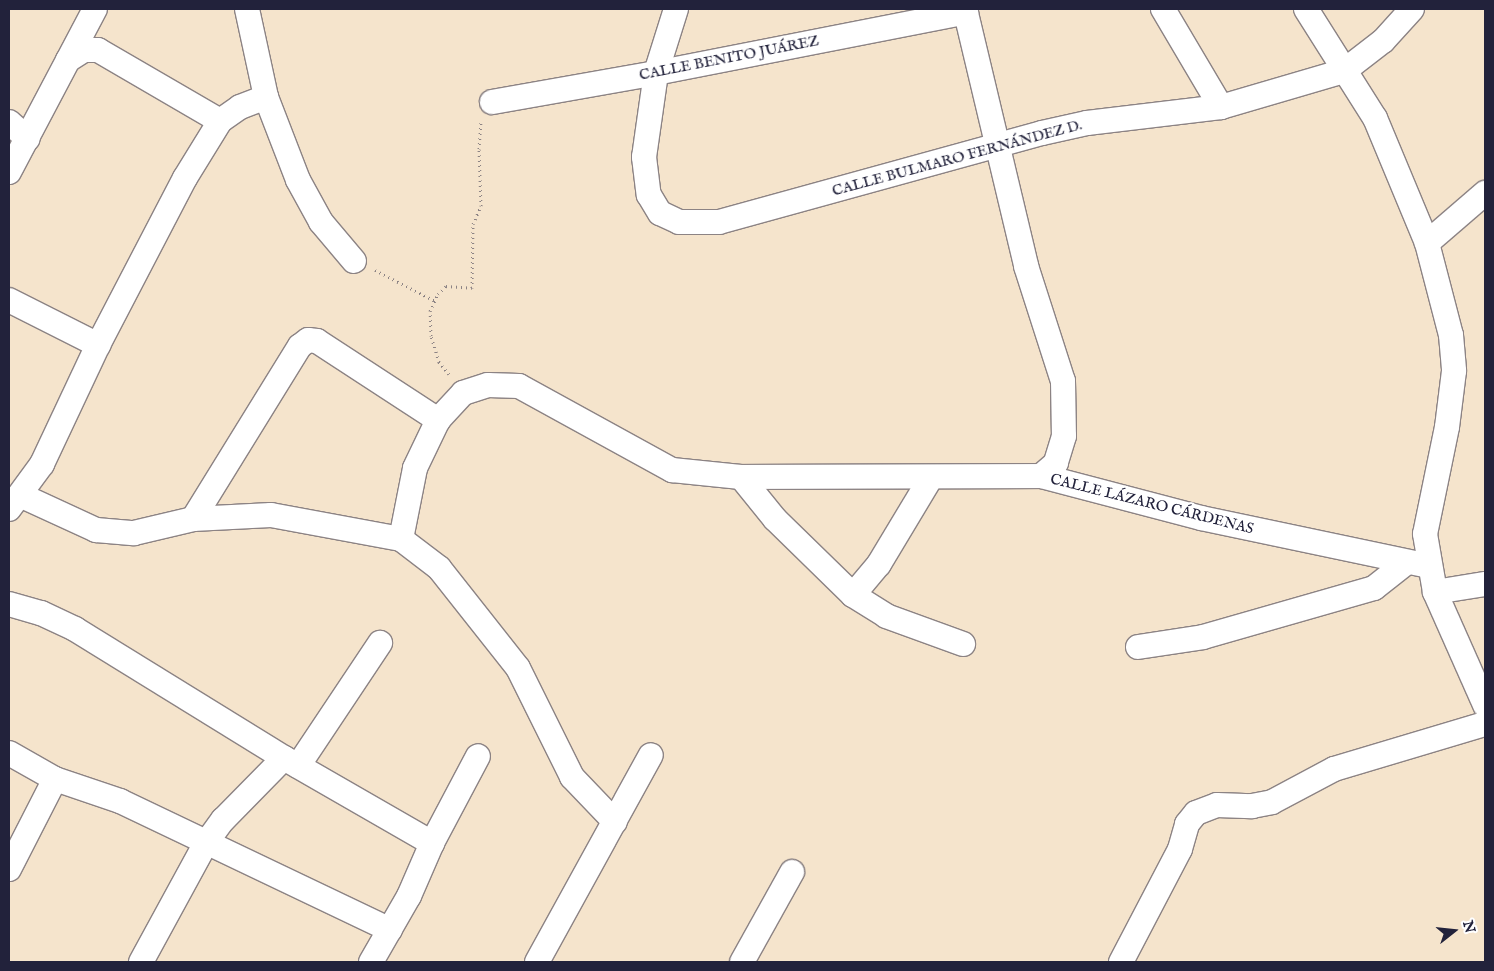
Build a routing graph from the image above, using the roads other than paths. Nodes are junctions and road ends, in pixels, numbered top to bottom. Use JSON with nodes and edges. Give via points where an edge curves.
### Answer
{"nodes":[{"id":1,"x":96,"y":9,"type":"edge"},
{"id":2,"x":246,"y":9,"type":"edge"},
{"id":3,"x":676,"y":9,"type":"edge"},
{"id":4,"x":1163,"y":9,"type":"edge"},
{"id":5,"x":1306,"y":9,"type":"edge"},
{"id":6,"x":1412,"y":9,"type":"edge"},
{"id":7,"x":966,"y":10,"type":"edge"},
{"id":8,"x":68,"y":60,"type":"junction"},
{"id":9,"x":1344,"y":71,"type":"junction"},
{"id":10,"x":656,"y":74,"type":"junction"},
{"id":11,"x":266,"y":97,"type":"junction"},
{"id":12,"x":492,"y":102,"type":"road end"},
{"id":13,"x":1221,"y":107,"type":"junction"},
{"id":14,"x":220,"y":121,"type":"junction"},
{"id":15,"x":9,"y":122,"type":"edge"},
{"id":16,"x":28,"y":139,"type":"junction"},
{"id":17,"x":996,"y":144,"type":"junction"},
{"id":18,"x":9,"y":172,"type":"edge"},
{"id":19,"x":1485,"y":192,"type":"edge"},
{"id":20,"x":1427,"y":243,"type":"junction"},
{"id":21,"x":354,"y":261,"type":"road end"},
{"id":22,"x":9,"y":300,"type":"edge"},
{"id":23,"x":98,"y":345,"type":"junction"},
{"id":24,"x":438,"y":420,"type":"junction"},
{"id":25,"x":1041,"y":476,"type":"junction"},
{"id":26,"x":741,"y":477,"type":"junction"},
{"id":27,"x":930,"y":479,"type":"junction"},
{"id":28,"x":14,"y":502,"type":"edge"},
{"id":29,"x":193,"y":519,"type":"junction"},
{"id":30,"x":401,"y":539,"type":"junction"},
{"id":31,"x":1418,"y":564,"type":"junction"},
{"id":32,"x":1485,"y":584,"type":"edge"},
{"id":33,"x":1434,"y":592,"type":"junction"},
{"id":34,"x":853,"y":595,"type":"junction"},
{"id":35,"x":9,"y":604,"type":"edge"},
{"id":36,"x":380,"y":643,"type":"dead end"},
{"id":37,"x":963,"y":644,"type":"dead end"},
{"id":38,"x":1138,"y":648,"type":"dead end"},
{"id":39,"x":1485,"y":704,"type":"edge"},
{"id":40,"x":1485,"y":724,"type":"edge"},
{"id":41,"x":9,"y":752,"type":"edge"},
{"id":42,"x":652,"y":755,"type":"dead end"},
{"id":43,"x":478,"y":756,"type":"dead end"},
{"id":44,"x":291,"y":762,"type":"junction"},
{"id":45,"x":56,"y":778,"type":"junction"},
{"id":46,"x":615,"y":822,"type":"junction"},
{"id":47,"x":206,"y":843,"type":"junction"},
{"id":48,"x":432,"y":843,"type":"junction"},
{"id":49,"x":9,"y":869,"type":"edge"},
{"id":50,"x":792,"y":872,"type":"dead end"},
{"id":51,"x":390,"y":930,"type":"junction"},
{"id":52,"x":141,"y":962,"type":"edge"},
{"id":53,"x":372,"y":962,"type":"edge"},
{"id":54,"x":537,"y":962,"type":"edge"},
{"id":55,"x":742,"y":962,"type":"edge"},
{"id":56,"x":1122,"y":962,"type":"edge"}],
"edges":[{"from":1,"to":8,"type":"street"},
{"from":2,"to":11,"type":"street"},
{"from":3,"to":10,"type":"street"},
{"from":4,"to":13,"type":"street"},
{"from":5,"to":9,"type":"street"},
{"from":6,"to":9,"type":"street","via":[[1383,41]]},
{"from":7,"to":10,"type":"street","name":"CALLE BENITO JUÁREZ"},
{"from":7,"to":17,"type":"street","name":"CALLE LÁZARO CÁRDENAS"},
{"from":8,"to":14,"type":"street","via":[[84,50],[98,50]]},
{"from":8,"to":16,"type":"street"},
{"from":9,"to":13,"type":"street","name":"CALLE BULMARO FERNÁNDEZ D."},
{"from":9,"to":20,"type":"street","via":[[1375,118]]},
{"from":10,"to":12,"type":"street","name":"CALLE BENITO JUÁREZ"},
{"from":10,"to":17,"type":"street","name":"CALLE BULMARO FERNÁNDEZ D.","via":[[644,157],[649,195],[660,213],[680,222],[719,222]]},
{"from":11,"to":14,"type":"street","via":[[240,106]]},
{"from":11,"to":21,"type":"street","via":[[298,180],[321,222]]},
{"from":13,"to":17,"type":"street","name":"CALLE BULMARO FERNÁNDEZ D.","via":[[1087,123]]},
{"from":14,"to":23,"type":"street","via":[[185,178]]},
{"from":15,"to":16,"type":"street"},
{"from":16,"to":18,"type":"street"},
{"from":17,"to":25,"type":"street","name":"CALLE LÁZARO CÁRDENAS","via":[[1026,266],[1063,381],[1064,436],[1056,463]]},
{"from":19,"to":20,"type":"street"},
{"from":20,"to":31,"type":"street","via":[[1451,335],[1454,371],[1447,427]]},
{"from":22,"to":23,"type":"street"},
{"from":23,"to":28,"type":"street","via":[[42,464]]},
{"from":24,"to":26,"type":"street","via":[[463,393],[488,385],[519,386],[672,470]]},
{"from":24,"to":29,"type":"street","via":[[317,341],[308,340],[300,346]]},
{"from":24,"to":30,"type":"street","via":[[415,468]]},
{"from":25,"to":27,"type":"street"},
{"from":25,"to":31,"type":"street","name":"CALLE LÁZARO CÁRDENAS","via":[[1201,518]]},
{"from":26,"to":27,"type":"street"},
{"from":26,"to":34,"type":"street","via":[[775,519]]},
{"from":27,"to":34,"type":"street","via":[[880,564]]},
{"from":28,"to":29,"type":"street","via":[[96,530],[134,533]]},
{"from":29,"to":30,"type":"street","via":[[271,515]]},
{"from":30,"to":46,"type":"street","via":[[439,568],[518,668],[572,777]]},
{"from":31,"to":33,"type":"street"},
{"from":31,"to":38,"type":"street","via":[[1374,588],[1203,637]]},
{"from":32,"to":33,"type":"street"},
{"from":33,"to":39,"type":"street"},
{"from":34,"to":37,"type":"street","via":[[886,616]]},
{"from":35,"to":44,"type":"street","via":[[41,613],[75,629]]},
{"from":36,"to":44,"type":"street"},
{"from":40,"to":56,"type":"street","via":[[1334,769],[1272,802],[1252,806],[1217,805],[1196,813],[1187,824],[1180,850]]},
{"from":41,"to":45,"type":"street"},
{"from":42,"to":46,"type":"street"},
{"from":43,"to":48,"type":"street"},
{"from":44,"to":47,"type":"street","via":[[224,820]]},
{"from":44,"to":48,"type":"street"},
{"from":45,"to":47,"type":"street","via":[[120,801]]},
{"from":45,"to":49,"type":"street"},
{"from":46,"to":54,"type":"street"},
{"from":47,"to":51,"type":"street"},
{"from":47,"to":52,"type":"street"},
{"from":48,"to":51,"type":"street"},
{"from":50,"to":55,"type":"street"},
{"from":51,"to":53,"type":"street"}]}
